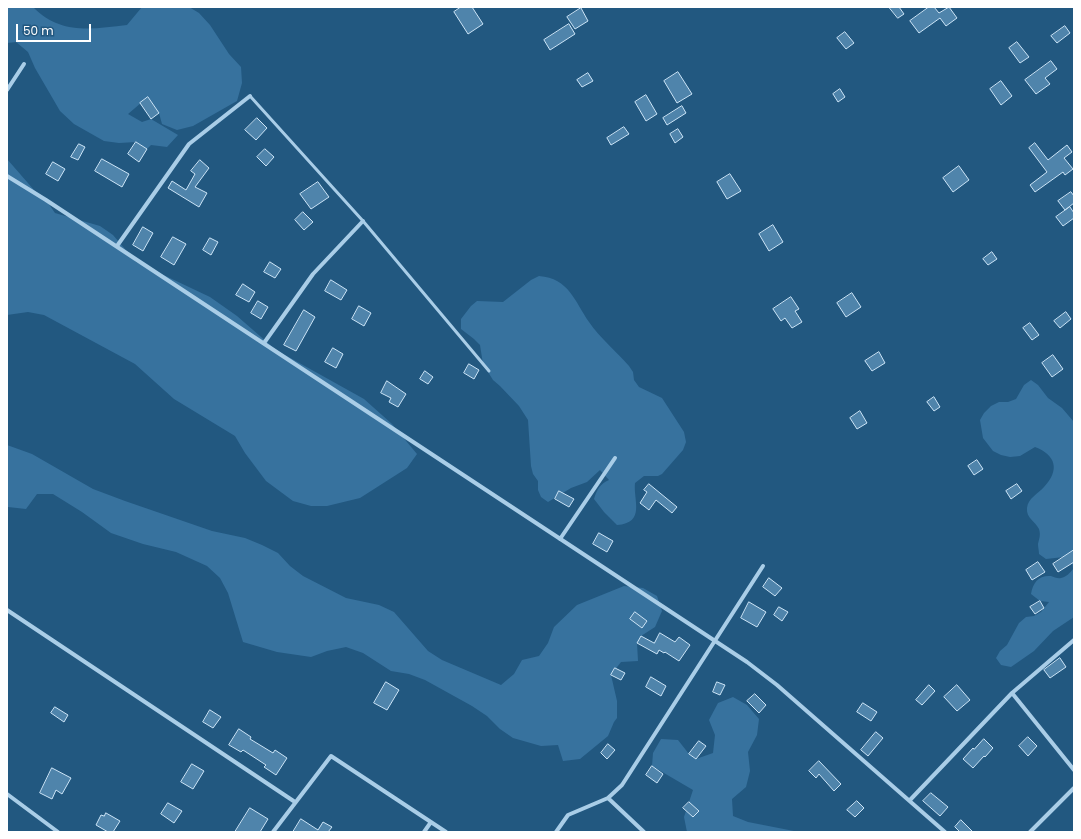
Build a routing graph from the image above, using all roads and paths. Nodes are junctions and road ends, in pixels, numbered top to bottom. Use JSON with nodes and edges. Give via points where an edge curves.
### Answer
{"nodes":[{"id":1,"x":24,"y":64,"type":"dead end"},
{"id":2,"x":7,"y":90,"type":"edge"},
{"id":3,"x":250,"y":96,"type":"joint"},
{"id":4,"x":7,"y":176,"type":"edge"},
{"id":5,"x":363,"y":221,"type":"junction"},
{"id":6,"x":117,"y":246,"type":"junction"},
{"id":7,"x":264,"y":344,"type":"junction"},
{"id":8,"x":489,"y":372,"type":"dead end"},
{"id":9,"x":615,"y":458,"type":"dead end"},
{"id":10,"x":560,"y":539,"type":"junction"},
{"id":11,"x":763,"y":566,"type":"dead end"},
{"id":12,"x":7,"y":610,"type":"edge"},
{"id":13,"x":1074,"y":640,"type":"edge"},
{"id":14,"x":715,"y":641,"type":"junction"},
{"id":15,"x":1012,"y":693,"type":"junction"},
{"id":16,"x":1074,"y":770,"type":"edge"},
{"id":17,"x":1074,"y":788,"type":"edge"},
{"id":18,"x":7,"y":794,"type":"edge"},
{"id":19,"x":608,"y":798,"type":"junction"},
{"id":20,"x":910,"y":800,"type":"junction"},
{"id":21,"x":295,"y":802,"type":"junction"},
{"id":22,"x":431,"y":822,"type":"junction"},
{"id":23,"x":58,"y":832,"type":"edge"},
{"id":24,"x":273,"y":832,"type":"edge"},
{"id":25,"x":424,"y":832,"type":"edge"},
{"id":26,"x":446,"y":832,"type":"edge"},
{"id":27,"x":556,"y":832,"type":"edge"},
{"id":28,"x":644,"y":832,"type":"edge"},
{"id":29,"x":945,"y":832,"type":"edge"},
{"id":30,"x":1030,"y":832,"type":"edge"}],
"edges":[{"from":1,"to":2,"type":"street"},
{"from":3,"to":5,"type":"lane"},
{"from":3,"to":6,"type":"street","via":[[189,144]]},
{"from":4,"to":6,"type":"street"},
{"from":5,"to":7,"type":"street","via":[[313,274]]},
{"from":5,"to":8,"type":"lane"},
{"from":6,"to":7,"type":"street"},
{"from":7,"to":10,"type":"street"},
{"from":9,"to":10,"type":"street"},
{"from":10,"to":14,"type":"street"},
{"from":11,"to":14,"type":"street"},
{"from":12,"to":21,"type":"street"},
{"from":13,"to":15,"type":"street"},
{"from":14,"to":19,"type":"street","via":[[622,785]]},
{"from":14,"to":20,"type":"street","via":[[777,684]]},
{"from":15,"to":16,"type":"street"},
{"from":15,"to":20,"type":"street"},
{"from":17,"to":30,"type":"street"},
{"from":18,"to":23,"type":"street"},
{"from":19,"to":27,"type":"street","via":[[568,815]]},
{"from":19,"to":28,"type":"street"},
{"from":20,"to":29,"type":"street"},
{"from":21,"to":22,"type":"street","via":[[331,756]]},
{"from":21,"to":24,"type":"street"},
{"from":22,"to":25,"type":"street"},
{"from":22,"to":26,"type":"street"}]}
